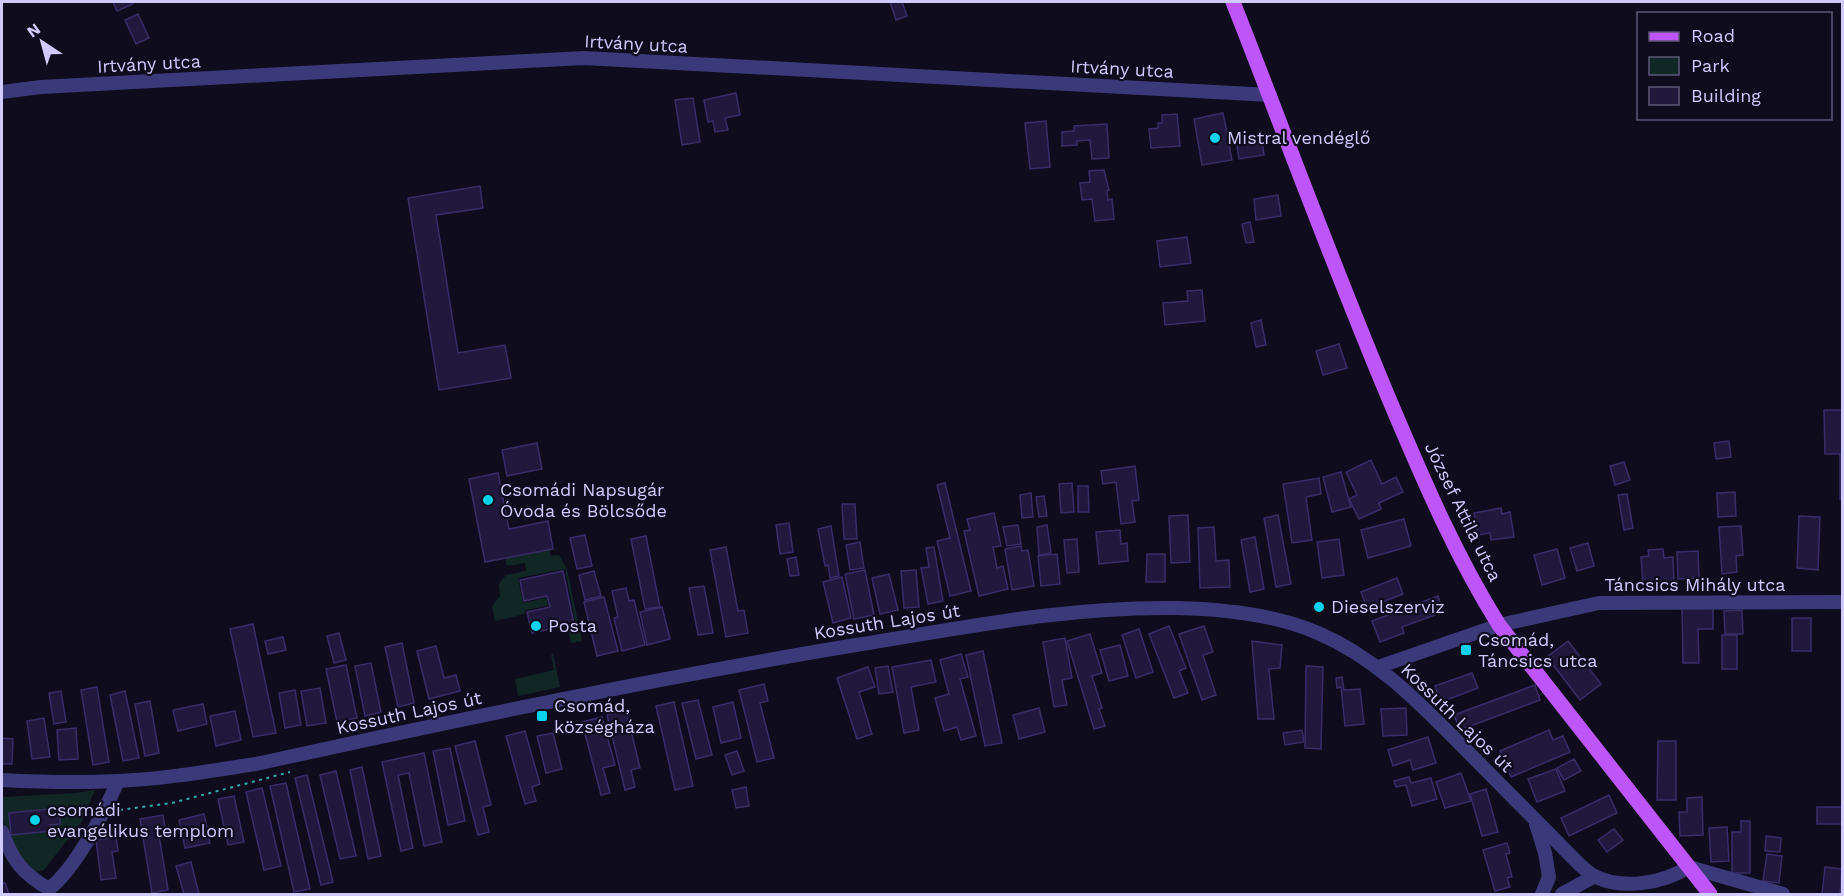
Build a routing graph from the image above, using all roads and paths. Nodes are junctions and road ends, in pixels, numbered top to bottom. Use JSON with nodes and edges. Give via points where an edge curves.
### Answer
{"nodes":[{"id":1,"x":1233,"y":2,"type":"edge"},
{"id":2,"x":2,"y":92,"type":"edge"},
{"id":3,"x":1270,"y":95,"type":"junction"},
{"id":4,"x":1842,"y":602,"type":"edge"},
{"id":5,"x":1499,"y":625,"type":"junction"},
{"id":6,"x":1378,"y":667,"type":"junction"},
{"id":7,"x":292,"y":771,"type":"dead end"},
{"id":8,"x":2,"y":780,"type":"edge"},
{"id":9,"x":118,"y":781,"type":"junction"},
{"id":10,"x":104,"y":812,"type":"junction"},
{"id":11,"x":1534,"y":819,"type":"junction"},
{"id":12,"x":2,"y":832,"type":"edge"},
{"id":13,"x":1689,"y":867,"type":"junction"},
{"id":14,"x":1595,"y":876,"type":"junction"},
{"id":15,"x":49,"y":892,"type":"edge"},
{"id":16,"x":1542,"y":894,"type":"edge"},
{"id":17,"x":1562,"y":894,"type":"edge"},
{"id":18,"x":1710,"y":894,"type":"edge"},
{"id":19,"x":1783,"y":894,"type":"edge"}],
"edges":[{"from":1,"to":3,"type":"main road","name":"József Attila utca"},
{"from":2,"to":3,"type":"street","name":"Irtvány utca","via":[[584,58]]},
{"from":3,"to":5,"type":"main road","name":"József Attila utca","via":[[1368,350],[1429,492]]},
{"from":4,"to":5,"type":"street","name":"Táncsics Mihály utca","via":[[1599,603]]},
{"from":5,"to":6,"type":"street","name":"Táncsics Mihály utca"},
{"from":5,"to":13,"type":"main road","name":"József Attila utca"},
{"from":6,"to":9,"type":"street","name":"Kossuth Lajos út","via":[[1316,632],[1266,617],[1214,609],[1081,610],[610,688],[256,764]]},
{"from":6,"to":11,"type":"street","name":"Kossuth Lajos út","via":[[1416,699]]},
{"from":7,"to":10,"type":"path","via":[[172,803]]},
{"from":8,"to":9,"type":"street","name":"Kossuth Lajos út"},
{"from":9,"to":10,"type":"street"},
{"from":10,"to":15,"type":"street","via":[[62,879]]},
{"from":11,"to":14,"type":"street","name":"Kossuth Lajos út"},
{"from":11,"to":16,"type":"street","via":[[1549,877]]},
{"from":12,"to":15,"type":"street","via":[[14,860]]},
{"from":13,"to":14,"type":"street","name":"Kossuth Lajos út","via":[[1662,879],[1633,884]]},
{"from":13,"to":18,"type":"main road","name":"József Attila utca"},
{"from":13,"to":19,"type":"street"},
{"from":14,"to":17,"type":"street"}]}
